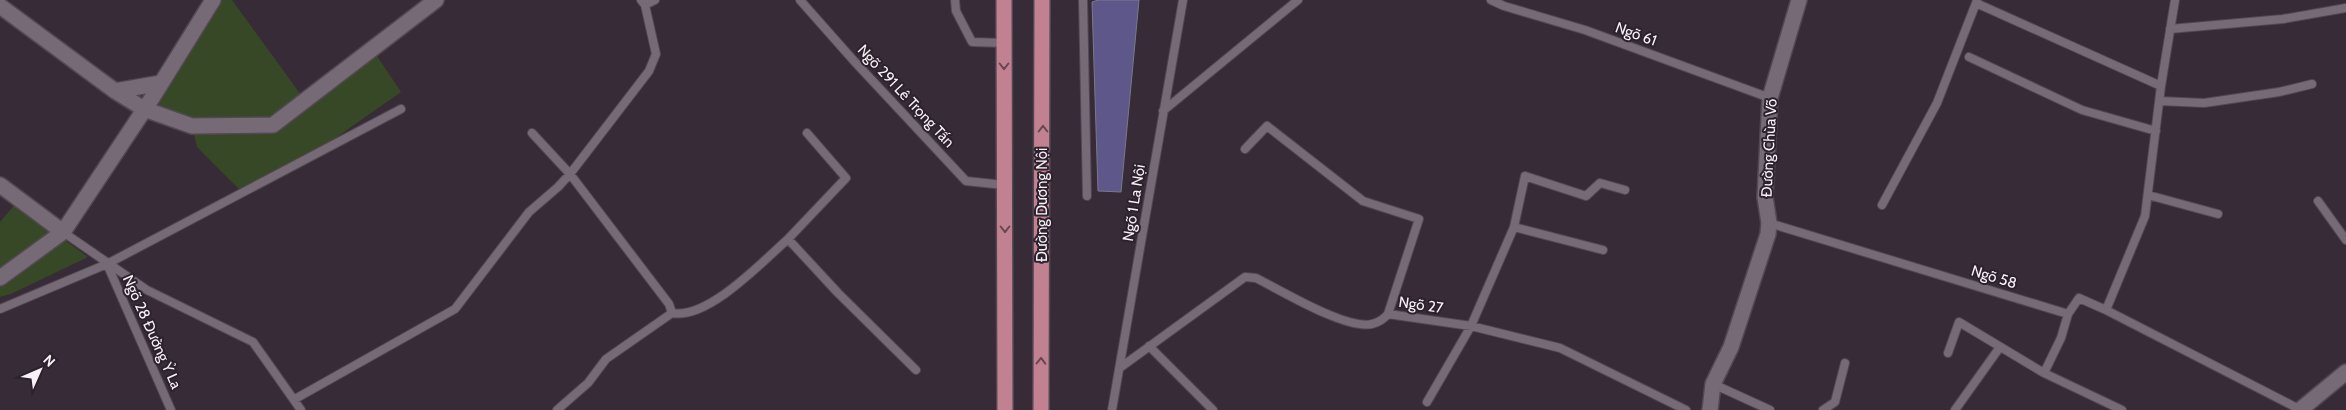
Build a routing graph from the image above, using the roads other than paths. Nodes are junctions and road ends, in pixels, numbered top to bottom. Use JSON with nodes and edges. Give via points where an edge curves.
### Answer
{"nodes":[{"id":1,"x":213,"y":0,"type":"edge"},
{"id":2,"x":436,"y":0,"type":"edge"},
{"id":3,"x":655,"y":0,"type":"edge"},
{"id":4,"x":800,"y":0,"type":"edge"},
{"id":5,"x":955,"y":0,"type":"edge"},
{"id":6,"x":1004,"y":0,"type":"edge"},
{"id":7,"x":1042,"y":0,"type":"edge"},
{"id":8,"x":1083,"y":0,"type":"edge"},
{"id":9,"x":1183,"y":0,"type":"edge"},
{"id":10,"x":1298,"y":0,"type":"edge"},
{"id":11,"x":1491,"y":0,"type":"edge"},
{"id":12,"x":1798,"y":0,"type":"edge"},
{"id":13,"x":2175,"y":0,"type":"edge"},
{"id":14,"x":643,"y":2,"type":"edge"},
{"id":15,"x":1977,"y":2,"type":"edge"},
{"id":16,"x":0,"y":6,"type":"edge"},
{"id":17,"x":2346,"y":8,"type":"edge"},
{"id":18,"x":2170,"y":29,"type":"junction"},
{"id":19,"x":1004,"y":43,"type":"junction"},
{"id":20,"x":1969,"y":57,"type":"dead end"},
{"id":21,"x":161,"y":83,"type":"junction"},
{"id":22,"x":2312,"y":84,"type":"dead end"},
{"id":23,"x":2161,"y":86,"type":"junction"},
{"id":24,"x":116,"y":91,"type":"junction"},
{"id":25,"x":1770,"y":98,"type":"junction"},
{"id":26,"x":2160,"y":100,"type":"junction"},
{"id":27,"x":144,"y":109,"type":"junction"},
{"id":28,"x":401,"y":109,"type":"dead end"},
{"id":29,"x":1163,"y":111,"type":"junction"},
{"id":30,"x":2156,"y":131,"type":"junction"},
{"id":31,"x":532,"y":133,"type":"dead end"},
{"id":32,"x":808,"y":133,"type":"dead end"},
{"id":33,"x":1245,"y":149,"type":"dead end"},
{"id":34,"x":570,"y":174,"type":"junction"},
{"id":35,"x":0,"y":185,"type":"edge"},
{"id":36,"x":1004,"y":186,"type":"junction"},
{"id":37,"x":1626,"y":190,"type":"dead end"},
{"id":38,"x":2148,"y":195,"type":"junction"},
{"id":39,"x":1086,"y":196,"type":"dead end"},
{"id":40,"x":2318,"y":202,"type":"dead end"},
{"id":41,"x":1882,"y":205,"type":"dead end"},
{"id":42,"x":2218,"y":214,"type":"dead end"},
{"id":43,"x":1769,"y":223,"type":"junction"},
{"id":44,"x":1514,"y":227,"type":"junction"},
{"id":45,"x":63,"y":232,"type":"junction"},
{"id":46,"x":788,"y":239,"type":"junction"},
{"id":47,"x":2346,"y":240,"type":"edge"},
{"id":48,"x":1603,"y":250,"type":"dead end"},
{"id":49,"x":107,"y":264,"type":"junction"},
{"id":50,"x":0,"y":278,"type":"edge"},
{"id":51,"x":0,"y":309,"type":"edge"},
{"id":52,"x":2106,"y":310,"type":"junction"},
{"id":53,"x":672,"y":313,"type":"junction"},
{"id":54,"x":1388,"y":314,"type":"junction"},
{"id":55,"x":2068,"y":314,"type":"junction"},
{"id":56,"x":1471,"y":326,"type":"junction"},
{"id":57,"x":1149,"y":346,"type":"junction"},
{"id":58,"x":2000,"y":346,"type":"junction"},
{"id":59,"x":1948,"y":353,"type":"dead end"},
{"id":60,"x":1845,"y":363,"type":"dead end"},
{"id":61,"x":1121,"y":367,"type":"junction"},
{"id":62,"x":916,"y":370,"type":"dead end"},
{"id":63,"x":2346,"y":372,"type":"edge"},
{"id":64,"x":2044,"y":373,"type":"junction"},
{"id":65,"x":1714,"y":384,"type":"junction"},
{"id":66,"x":296,"y":399,"type":"junction"},
{"id":67,"x":1427,"y":402,"type":"dead end"},
{"id":68,"x":171,"y":410,"type":"edge"},
{"id":69,"x":301,"y":410,"type":"edge"},
{"id":70,"x":558,"y":410,"type":"edge"},
{"id":71,"x":1005,"y":410,"type":"edge"},
{"id":72,"x":1041,"y":410,"type":"edge"},
{"id":73,"x":1112,"y":410,"type":"edge"},
{"id":74,"x":1213,"y":410,"type":"edge"},
{"id":75,"x":1686,"y":410,"type":"edge"},
{"id":76,"x":1710,"y":410,"type":"edge"},
{"id":77,"x":1770,"y":410,"type":"edge"},
{"id":78,"x":1823,"y":410,"type":"edge"},
{"id":79,"x":1955,"y":410,"type":"edge"},
{"id":80,"x":2122,"y":410,"type":"edge"},
{"id":81,"x":2300,"y":410,"type":"edge"}],
"edges":[{"from":1,"to":21,"type":"street"},
{"from":2,"to":27,"type":"street","via":[[273,125],[192,126]]},
{"from":3,"to":14,"type":"lane"},
{"from":4,"to":36,"type":"lane","name":"Ngõ 291 Lê Trọng Tấn","via":[[966,181]]},
{"from":5,"to":19,"type":"lane","via":[[956,11],[972,42]]},
{"from":6,"to":19,"type":"main road"},
{"from":72,"to":7,"type":"main road","name":"Đường Dương Nội","one_way":true},
{"from":8,"to":39,"type":"lane"},
{"from":9,"to":29,"type":"lane","name":"Ngõ 1 La Nội"},
{"from":10,"to":29,"type":"lane"},
{"from":11,"to":25,"type":"lane","name":"Ngõ 61","via":[[1585,30]]},
{"from":12,"to":25,"type":"street","name":"Đường Chùa Võ"},
{"from":13,"to":18,"type":"lane"},
{"from":14,"to":34,"type":"lane","via":[[656,54],[648,71]]},
{"from":15,"to":23,"type":"lane"},
{"from":15,"to":41,"type":"lane","via":[[1937,103]]},
{"from":16,"to":24,"type":"street"},
{"from":17,"to":18,"type":"lane","via":[[2283,19]]},
{"from":18,"to":23,"type":"lane"},
{"from":19,"to":36,"type":"main road","one_way":true},
{"from":20,"to":30,"type":"lane","via":[[2082,110]]},
{"from":21,"to":24,"type":"street"},
{"from":21,"to":27,"type":"street"},
{"from":22,"to":26,"type":"lane","via":[[2204,102]]},
{"from":23,"to":26,"type":"lane"},
{"from":24,"to":27,"type":"street"},
{"from":25,"to":43,"type":"street","name":"Đường Chùa Võ","via":[[1765,197]]},
{"from":26,"to":30,"type":"lane"},
{"from":27,"to":45,"type":"street"},
{"from":28,"to":49,"type":"lane"},
{"from":29,"to":61,"type":"lane","name":"Ngõ 1 La Nội"},
{"from":30,"to":38,"type":"lane"},
{"from":31,"to":34,"type":"lane"},
{"from":32,"to":46,"type":"lane","via":[[846,178]]},
{"from":33,"to":54,"type":"lane","name":"Ngõ 27","via":[[1267,126],[1363,201],[1419,219]]},
{"from":34,"to":53,"type":"lane","via":[[669,304]]},
{"from":34,"to":66,"type":"lane","via":[[529,212],[455,309]]},
{"from":35,"to":45,"type":"street"},
{"from":36,"to":71,"type":"main road","one_way":true},
{"from":37,"to":44,"type":"lane","via":[[1600,183],[1586,196],[1525,176]]},
{"from":38,"to":42,"type":"lane"},
{"from":38,"to":52,"type":"lane","via":[[2146,216]]},
{"from":40,"to":47,"type":"lane"},
{"from":43,"to":55,"type":"lane","name":"Ngõ 58"},
{"from":43,"to":65,"type":"street","name":"Đường Chùa Võ","via":[[1731,347]]},
{"from":44,"to":48,"type":"lane"},
{"from":44,"to":56,"type":"lane"},
{"from":45,"to":49,"type":"lane"},
{"from":45,"to":50,"type":"street"},
{"from":46,"to":53,"type":"lane","via":[[745,278],[708,304],[682,315]]},
{"from":46,"to":62,"type":"lane","via":[[838,294]]},
{"from":49,"to":51,"type":"lane"},
{"from":49,"to":66,"type":"lane","via":[[147,290],[252,342]]},
{"from":49,"to":68,"type":"lane","name":"Ngõ 28 Đường Ỷ La"},
{"from":52,"to":55,"type":"lane","via":[[2079,298]]},
{"from":52,"to":81,"type":"lane"},
{"from":53,"to":70,"type":"lane","via":[[606,359],[588,382]]},
{"from":54,"to":56,"type":"lane","name":"Ngõ 27"},
{"from":54,"to":57,"type":"lane","via":[[1371,325],[1351,323],[1256,278],[1245,277]]},
{"from":55,"to":64,"type":"lane","via":[[2061,338]]},
{"from":56,"to":67,"type":"lane"},
{"from":56,"to":75,"type":"lane","name":"Ngõ 27","via":[[1560,348]]},
{"from":57,"to":61,"type":"lane"},
{"from":57,"to":74,"type":"lane"},
{"from":58,"to":59,"type":"lane","via":[[1959,322]]},
{"from":58,"to":64,"type":"lane"},
{"from":58,"to":79,"type":"lane"},
{"from":60,"to":78,"type":"lane","via":[[1835,402]]},
{"from":61,"to":73,"type":"lane","name":"Ngõ 1 La Nội"},
{"from":63,"to":81,"type":"street"},
{"from":64,"to":80,"type":"lane"},
{"from":65,"to":76,"type":"street","name":"Đường Chùa Võ"},
{"from":65,"to":77,"type":"lane"},
{"from":66,"to":69,"type":"lane"}]}
